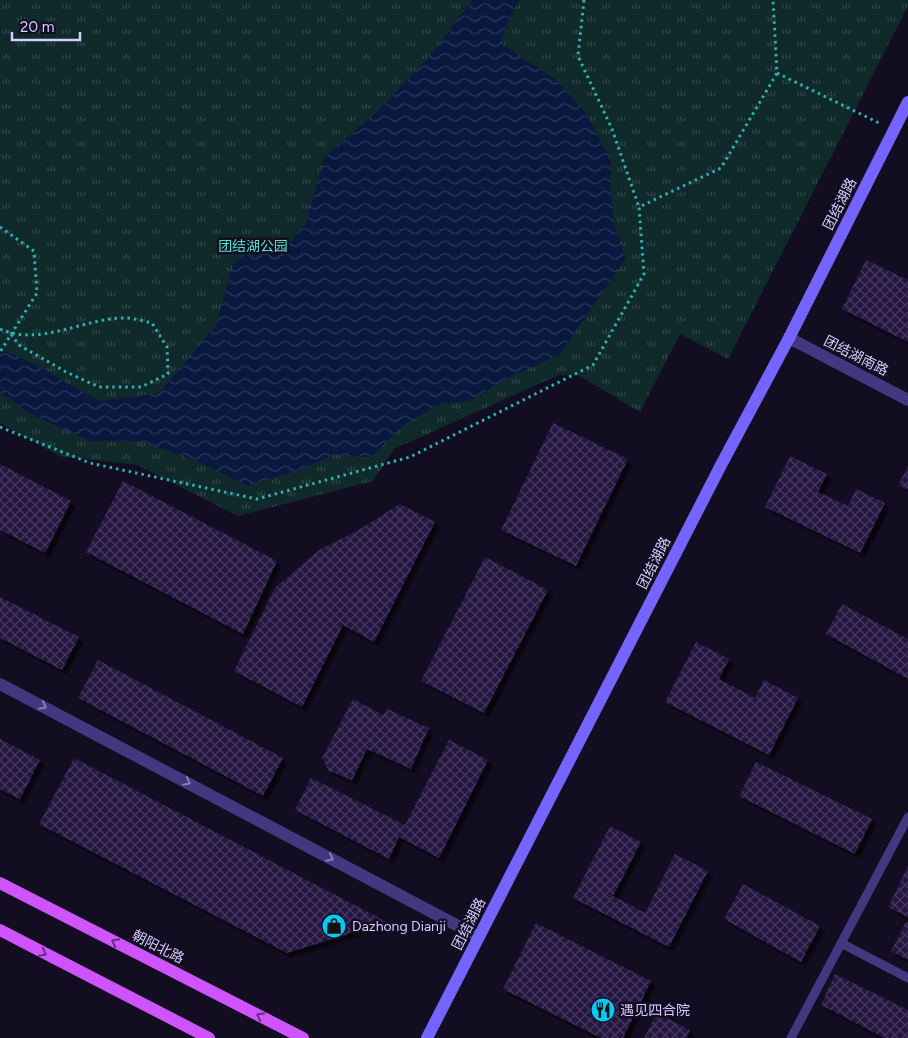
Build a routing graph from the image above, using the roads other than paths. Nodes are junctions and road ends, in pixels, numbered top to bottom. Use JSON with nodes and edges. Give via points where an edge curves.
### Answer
{"nodes":[{"id":1,"x":908,"y":102,"type":"edge"},
{"id":2,"x":789,"y":338,"type":"junction"},
{"id":3,"x":908,"y":400,"type":"edge"},
{"id":4,"x":0,"y":684,"type":"edge"},
{"id":5,"x":908,"y":817,"type":"edge"},
{"id":6,"x":0,"y":883,"type":"edge"},
{"id":7,"x":0,"y":930,"type":"edge"},
{"id":8,"x":479,"y":937,"type":"junction"},
{"id":9,"x":841,"y":943,"type":"junction"},
{"id":10,"x":908,"y":978,"type":"edge"},
{"id":11,"x":209,"y":1038,"type":"edge"},
{"id":12,"x":303,"y":1038,"type":"edge"},
{"id":13,"x":427,"y":1038,"type":"edge"},
{"id":14,"x":791,"y":1038,"type":"edge"}],
"edges":[{"from":1,"to":2,"type":"street","name":"团结湖路"},
{"from":2,"to":3,"type":"street","name":"团结湖南路"},
{"from":2,"to":8,"type":"street","name":"团结湖路"},
{"from":4,"to":8,"type":"street","one_way":true},
{"from":5,"to":9,"type":"lane"},
{"from":12,"to":6,"type":"main road","name":"朝阳北路","one_way":true},
{"from":7,"to":11,"type":"main road","one_way":true},
{"from":8,"to":13,"type":"street","name":"团结湖路"},
{"from":9,"to":10,"type":"lane"},
{"from":9,"to":14,"type":"lane"}]}
